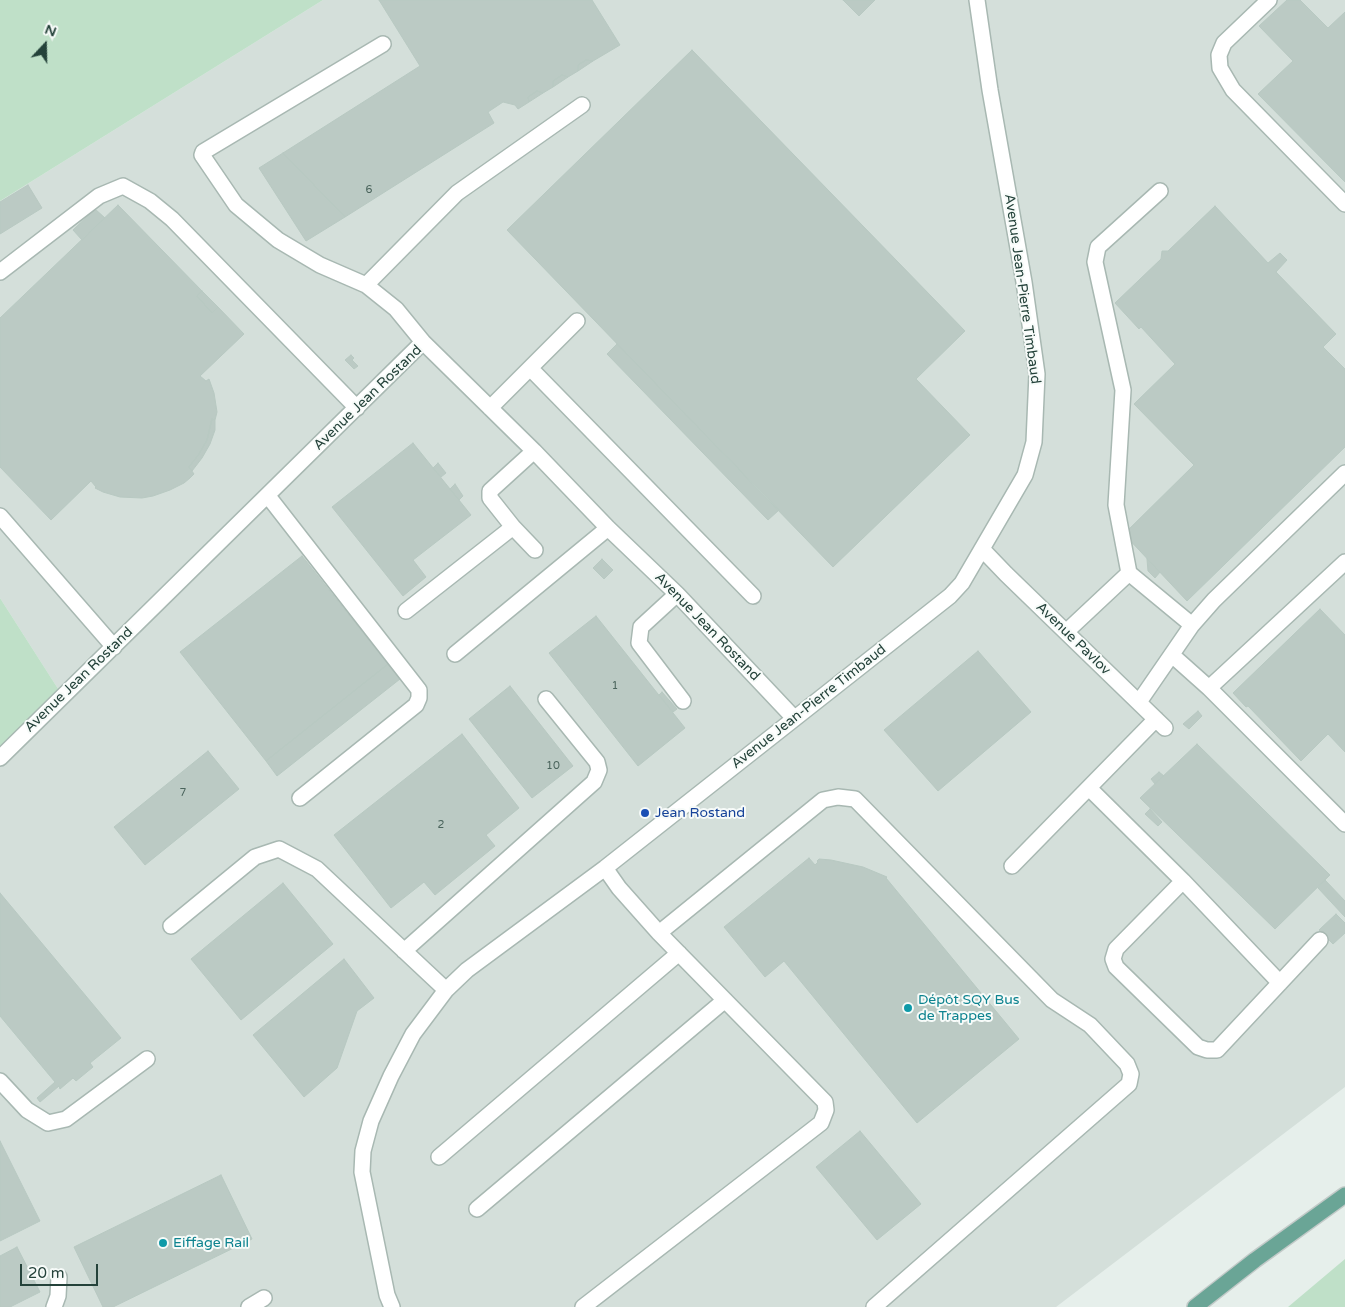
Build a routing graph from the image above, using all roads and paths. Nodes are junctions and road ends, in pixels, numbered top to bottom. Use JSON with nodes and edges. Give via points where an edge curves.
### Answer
{"nodes":[{"id":1,"x":977,"y":0,"type":"edge"},
{"id":2,"x":1269,"y":0,"type":"edge"},
{"id":3,"x":383,"y":44,"type":"dead end"},
{"id":4,"x":582,"y":105,"type":"dead end"},
{"id":5,"x":1160,"y":191,"type":"dead end"},
{"id":6,"x":1345,"y":204,"type":"edge"},
{"id":7,"x":0,"y":272,"type":"edge"},
{"id":8,"x":366,"y":285,"type":"junction"},
{"id":9,"x":577,"y":321,"type":"dead end"},
{"id":10,"x":423,"y":342,"type":"junction"},
{"id":11,"x":530,"y":368,"type":"junction"},
{"id":12,"x":357,"y":408,"type":"junction"},
{"id":13,"x":490,"y":408,"type":"junction"},
{"id":14,"x":534,"y":451,"type":"junction"},
{"id":15,"x":1345,"y":473,"type":"edge"},
{"id":16,"x":268,"y":496,"type":"junction"},
{"id":17,"x":0,"y":516,"type":"edge"},
{"id":18,"x":513,"y":527,"type":"junction"},
{"id":19,"x":608,"y":528,"type":"junction"},
{"id":20,"x":982,"y":549,"type":"junction"},
{"id":21,"x":535,"y":550,"type":"dead end"},
{"id":22,"x":1342,"y":571,"type":"edge"},
{"id":23,"x":1129,"y":573,"type":"junction"},
{"id":24,"x":677,"y":594,"type":"junction"},
{"id":25,"x":753,"y":596,"type":"dead end"},
{"id":26,"x":406,"y":611,"type":"dead end"},
{"id":27,"x":1192,"y":625,"type":"junction"},
{"id":28,"x":1066,"y":632,"type":"junction"},
{"id":29,"x":114,"y":647,"type":"junction"},
{"id":30,"x":455,"y":654,"type":"dead end"},
{"id":31,"x":1172,"y":655,"type":"junction"},
{"id":32,"x":1209,"y":688,"type":"junction"},
{"id":33,"x":546,"y":699,"type":"dead end"},
{"id":34,"x":683,"y":701,"type":"dead end"},
{"id":35,"x":1138,"y":702,"type":"junction"},
{"id":36,"x":794,"y":718,"type":"junction"},
{"id":37,"x":0,"y":758,"type":"edge"},
{"id":38,"x":1089,"y":788,"type":"junction"},
{"id":39,"x":300,"y":798,"type":"dead end"},
{"id":40,"x":1345,"y":824,"type":"edge"},
{"id":41,"x":1012,"y":866,"type":"dead end"},
{"id":42,"x":605,"y":868,"type":"junction"},
{"id":43,"x":1183,"y":881,"type":"junction"},
{"id":44,"x":171,"y":926,"type":"dead end"},
{"id":45,"x":659,"y":933,"type":"junction"},
{"id":46,"x":1320,"y":940,"type":"dead end"},
{"id":47,"x":404,"y":951,"type":"junction"},
{"id":48,"x":679,"y":953,"type":"junction"},
{"id":49,"x":1280,"y":983,"type":"junction"},
{"id":50,"x":446,"y":990,"type":"junction"},
{"id":51,"x":725,"y":1000,"type":"junction"},
{"id":52,"x":147,"y":1058,"type":"dead end"},
{"id":53,"x":0,"y":1081,"type":"edge"},
{"id":54,"x":439,"y":1157,"type":"dead end"},
{"id":55,"x":1345,"y":1195,"type":"edge"},
{"id":56,"x":477,"y":1209,"type":"dead end"},
{"id":57,"x":59,"y":1276,"type":"dead end"},
{"id":58,"x":264,"y":1298,"type":"dead end"},
{"id":59,"x":54,"y":1307,"type":"edge"},
{"id":60,"x":249,"y":1307,"type":"edge"},
{"id":61,"x":392,"y":1307,"type":"edge"},
{"id":62,"x":582,"y":1307,"type":"edge"},
{"id":63,"x":874,"y":1307,"type":"edge"},
{"id":64,"x":1196,"y":1307,"type":"edge"}],
"edges":[{"from":1,"to":20,"type":"street","name":"Avenue Jean-Pierre Timbaud","via":[[1037,374],[1034,442],[1025,475]]},
{"from":2,"to":6,"type":"street","via":[[1224,43],[1219,56],[1220,68],[1234,90]]},
{"from":3,"to":8,"type":"street","via":[[202,155],[236,205],[278,240],[320,265]]},
{"from":4,"to":8,"type":"street","via":[[458,193]]},
{"from":5,"to":23,"type":"street","via":[[1098,248],[1095,262],[1123,390],[1116,506]]},
{"from":7,"to":12,"type":"street","via":[[99,196],[123,186],[150,201],[172,219]]},
{"from":8,"to":10,"type":"street","via":[[396,309]]},
{"from":9,"to":11,"type":"street"},
{"from":10,"to":12,"type":"street","name":"Avenue Jean Rostand"},
{"from":10,"to":13,"type":"street","name":"Avenue Jean Rostand"},
{"from":11,"to":13,"type":"street"},
{"from":11,"to":25,"type":"street"},
{"from":12,"to":16,"type":"street","name":"Avenue Jean Rostand"},
{"from":13,"to":14,"type":"street","name":"Avenue Jean Rostand"},
{"from":14,"to":18,"type":"street","via":[[490,491],[490,498]]},
{"from":14,"to":19,"type":"street","name":"Avenue Jean Rostand"},
{"from":15,"to":27,"type":"street"},
{"from":16,"to":29,"type":"street","name":"Avenue Jean Rostand"},
{"from":16,"to":39,"type":"street","via":[[419,690],[416,705]]},
{"from":17,"to":29,"type":"street"},
{"from":18,"to":21,"type":"street"},
{"from":18,"to":26,"type":"street"},
{"from":19,"to":24,"type":"street","name":"Avenue Jean Rostand"},
{"from":19,"to":30,"type":"street"},
{"from":20,"to":28,"type":"street","name":"Avenue Pavlov"},
{"from":20,"to":36,"type":"street","name":"Avenue Jean-Pierre Timbaud","via":[[962,583],[950,596]]},
{"from":22,"to":32,"type":"street"},
{"from":23,"to":27,"type":"street"},
{"from":23,"to":28,"type":"street"},
{"from":24,"to":34,"type":"street","via":[[641,628],[639,643]]},
{"from":24,"to":36,"type":"street","name":"Avenue Jean Rostand"},
{"from":27,"to":31,"type":"street"},
{"from":28,"to":35,"type":"street","name":"Avenue Pavlov"},
{"from":29,"to":37,"type":"street","name":"Avenue Jean Rostand"},
{"from":31,"to":32,"type":"street"},
{"from":31,"to":35,"type":"street"},
{"from":32,"to":40,"type":"street"},
{"from":33,"to":47,"type":"street","via":[[597,762],[599,770],[594,782]]},
{"from":35,"to":38,"type":"street","name":"Avenue Pavlov","via":[[1161,724]]},
{"from":36,"to":42,"type":"street","name":"Avenue Jean-Pierre Timbaud"},
{"from":38,"to":41,"type":"street"},
{"from":38,"to":43,"type":"street"},
{"from":42,"to":45,"type":"street"},
{"from":42,"to":50,"type":"street","name":"Avenue Jean-Pierre Timbaud","via":[[467,970]]},
{"from":43,"to":49,"type":"street"},
{"from":43,"to":49,"type":"street","via":[[1116,949],[1116,966],[1198,1047],[1207,1050],[1217,1050]]},
{"from":44,"to":47,"type":"street","via":[[255,857],[278,849],[317,869]]},
{"from":45,"to":48,"type":"street"},
{"from":45,"to":63,"type":"street","via":[[822,800],[838,797],[855,799],[1052,1000],[1090,1025],[1127,1064],[1131,1074],[1129,1084]]},
{"from":46,"to":49,"type":"street"},
{"from":47,"to":50,"type":"street"},
{"from":48,"to":51,"type":"street"},
{"from":48,"to":54,"type":"street"},
{"from":50,"to":61,"type":"street","name":"Avenue Jean-Pierre Timbaud","via":[[414,1034],[391,1076],[371,1121],[363,1151],[362,1172]]},
{"from":51,"to":56,"type":"street"},
{"from":51,"to":62,"type":"street","via":[[825,1102],[821,1123]]},
{"from":52,"to":53,"type":"street","via":[[66,1119],[48,1123],[27,1110]]},
{"from":55,"to":64,"type":"main road"},
{"from":57,"to":59,"type":"street"},
{"from":58,"to":60,"type":"street"}]}
